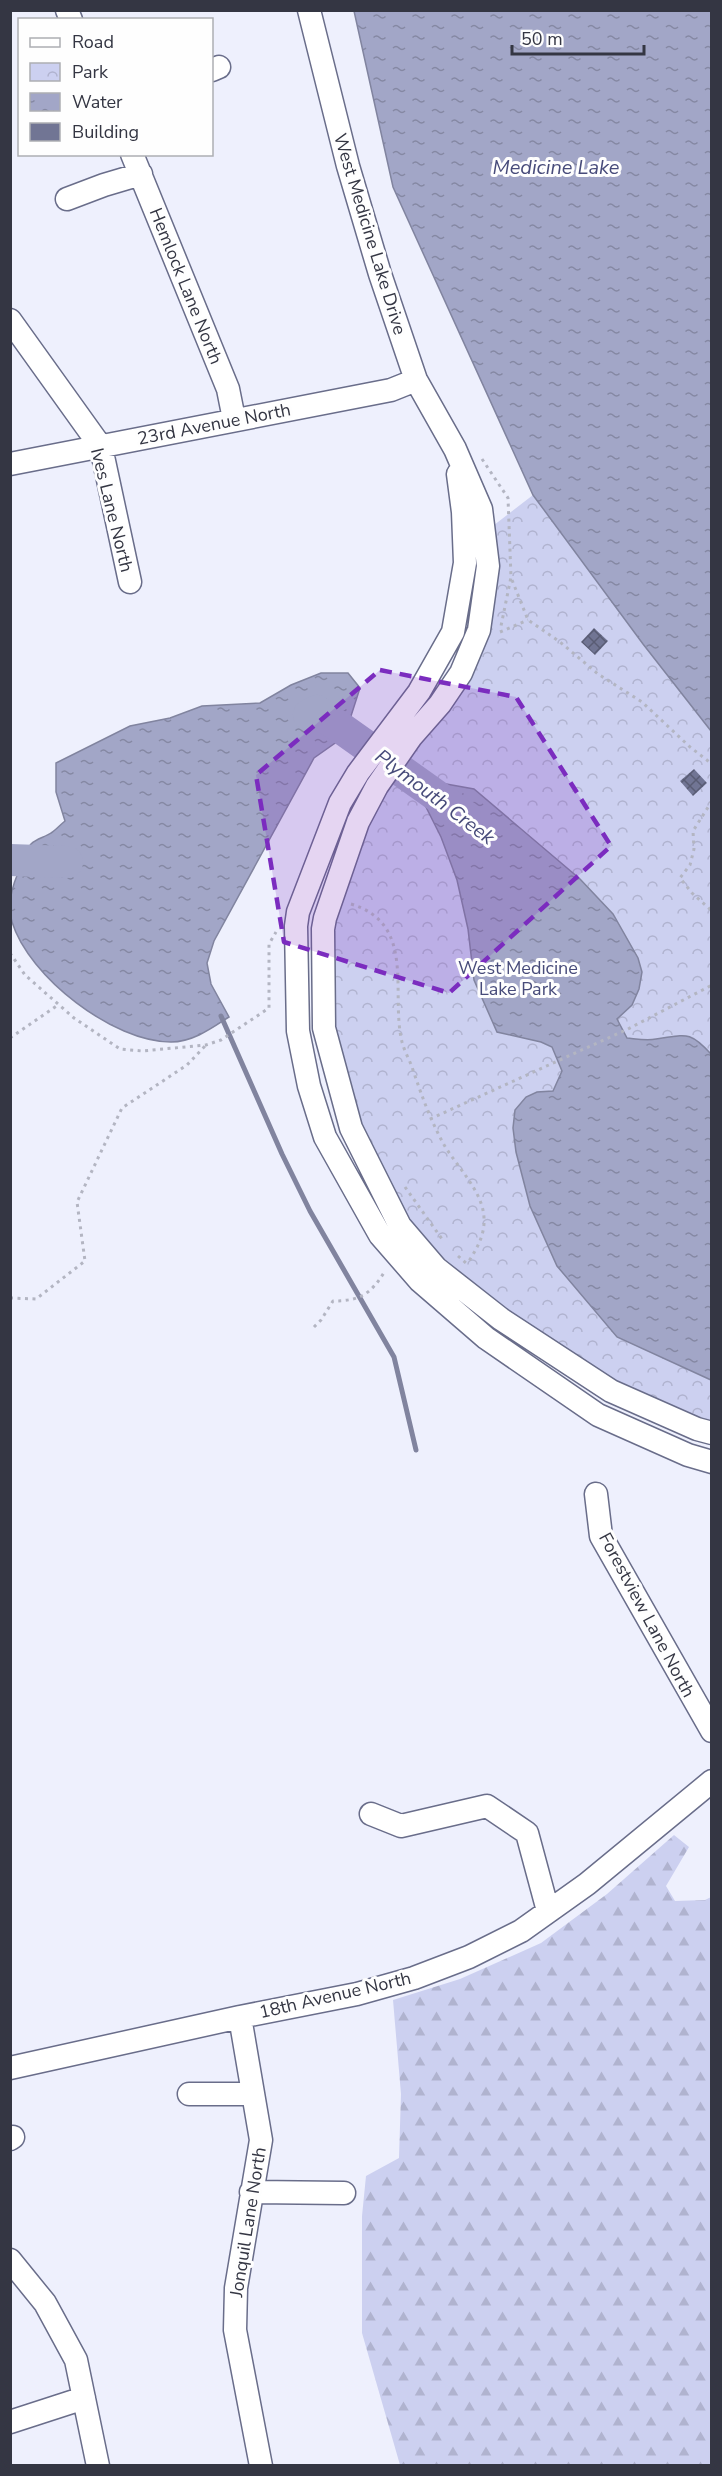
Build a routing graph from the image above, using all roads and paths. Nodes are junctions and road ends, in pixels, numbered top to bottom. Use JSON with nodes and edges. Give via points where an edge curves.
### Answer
{"nodes":[{"id":1,"x":309,"y":10,"type":"edge"},
{"id":2,"x":136,"y":164,"type":"edge"},
{"id":3,"x":67,"y":199,"type":"dead end"},
{"id":4,"x":10,"y":320,"type":"edge"},
{"id":5,"x":416,"y":380,"type":"junction"},
{"id":6,"x":234,"y":419,"type":"junction"},
{"id":7,"x":101,"y":447,"type":"junction"},
{"id":8,"x":479,"y":454,"type":"dead end"},
{"id":9,"x":10,"y":464,"type":"edge"},
{"id":10,"x":511,"y":577,"type":"junction"},
{"id":11,"x":130,"y":582,"type":"dead end"},
{"id":12,"x":528,"y":621,"type":"junction"},
{"id":13,"x":501,"y":630,"type":"junction"},
{"id":14,"x":498,"y":638,"type":"dead end"},
{"id":15,"x":403,"y":731,"type":"junction"},
{"id":16,"x":711,"y":764,"type":"edge"},
{"id":17,"x":711,"y":801,"type":"edge"},
{"id":18,"x":345,"y":902,"type":"dead end"},
{"id":19,"x":711,"y":911,"type":"edge"},
{"id":20,"x":296,"y":926,"type":"junction"},
{"id":21,"x":10,"y":953,"type":"edge"},
{"id":22,"x":711,"y":985,"type":"edge"},
{"id":23,"x":58,"y":1005,"type":"junction"},
{"id":24,"x":10,"y":1038,"type":"edge"},
{"id":25,"x":206,"y":1045,"type":"junction"},
{"id":26,"x":430,"y":1119,"type":"junction"},
{"id":27,"x":401,"y":1182,"type":"dead end"},
{"id":28,"x":442,"y":1239,"type":"dead end"},
{"id":29,"x":397,"y":1254,"type":"junction"},
{"id":30,"x":458,"y":1256,"type":"dead end"},
{"id":31,"x":10,"y":1298,"type":"edge"},
{"id":32,"x":314,"y":1327,"type":"dead end"},
{"id":33,"x":711,"y":1433,"type":"edge"},
{"id":34,"x":711,"y":1462,"type":"edge"},
{"id":35,"x":596,"y":1494,"type":"dead end"},
{"id":36,"x":711,"y":1731,"type":"edge"},
{"id":37,"x":711,"y":1781,"type":"edge"},
{"id":38,"x":371,"y":1815,"type":"dead end"},
{"id":39,"x":548,"y":1911,"type":"junction"},
{"id":40,"x":240,"y":2017,"type":"junction"},
{"id":41,"x":10,"y":2068,"type":"edge"},
{"id":42,"x":189,"y":2094,"type":"dead end"},
{"id":43,"x":252,"y":2094,"type":"junction"},
{"id":44,"x":251,"y":2193,"type":"junction"},
{"id":45,"x":344,"y":2193,"type":"dead end"},
{"id":46,"x":10,"y":2260,"type":"edge"},
{"id":47,"x":84,"y":2398,"type":"junction"},
{"id":48,"x":10,"y":2422,"type":"edge"},
{"id":49,"x":261,"y":2464,"type":"edge"},
{"id":50,"x":98,"y":2466,"type":"edge"}],
"edges":[{"from":1,"to":5,"type":"street","name":"West Medicine Lake Drive","via":[[348,166]]},
{"from":2,"to":3,"type":"street","via":[[104,184]]},
{"from":2,"to":6,"type":"street","name":"Hemlock Lane North","via":[[228,389]]},
{"from":4,"to":7,"type":"street","name":"Ives Lane North"},
{"from":5,"to":6,"type":"street","name":"23rd Avenue North","via":[[391,390]]},
{"from":5,"to":15,"type":"street","name":"West Medicine Lake Drive","via":[[455,449],[481,509],[488,566],[479,630],[461,673],[440,704]]},
{"from":6,"to":7,"type":"street","name":"23rd Avenue North"},
{"from":7,"to":9,"type":"street","name":"23rd Avenue North"},
{"from":7,"to":11,"type":"street","name":"Ives Lane North"},
{"from":8,"to":10,"type":"path","via":[[508,498]]},
{"from":10,"to":12,"type":"path"},
{"from":10,"to":13,"type":"path"},
{"from":12,"to":13,"type":"path"},
{"from":12,"to":16,"type":"path","via":[[642,702]]},
{"from":13,"to":14,"type":"path"},
{"from":15,"to":20,"type":"street","name":"West Medicine Lake Drive","via":[[358,773],[340,803]]},
{"from":15,"to":33,"type":"street","name":"West Medicine Lake Drive","via":[[358,822],[323,929],[324,1028],[351,1128],[400,1226],[436,1268],[501,1319],[611,1391]]},
{"from":17,"to":19,"type":"path","via":[[693,831],[690,865],[680,878]]},
{"from":18,"to":26,"type":"path","via":[[378,918],[389,933],[397,964],[402,1042]]},
{"from":20,"to":25,"type":"path","via":[[275,932],[269,944],[269,1008],[221,1040]]},
{"from":20,"to":29,"type":"street","name":"West Medicine Lake Drive","via":[[298,1031],[309,1086],[325,1137],[380,1235]]},
{"from":21,"to":23,"type":"path","via":[[25,975]]},
{"from":22,"to":26,"type":"path","via":[[628,1029]]},
{"from":23,"to":24,"type":"path"},
{"from":23,"to":25,"type":"path","via":[[120,1048],[142,1051]]},
{"from":25,"to":31,"type":"path","via":[[187,1065],[122,1108],[77,1202],[85,1261],[36,1299]]},
{"from":26,"to":30,"type":"path","via":[[479,1196],[484,1218],[478,1248],[467,1264]]},
{"from":27,"to":28,"type":"path"},
{"from":29,"to":32,"type":"path","via":[[374,1289],[355,1300],[333,1301]]},
{"from":29,"to":34,"type":"street","name":"West Medicine Lake Drive","via":[[420,1281],[486,1338],[598,1415]]},
{"from":35,"to":36,"type":"street","name":"Forestview Lane North","via":[[601,1536]]},
{"from":37,"to":39,"type":"street","name":"18th Avenue North","via":[[596,1877]]},
{"from":38,"to":39,"type":"street","via":[[400,1826],[487,1806],[527,1833]]},
{"from":39,"to":40,"type":"street","name":"18th Avenue North","via":[[521,1931],[414,1978],[357,1994]]},
{"from":40,"to":41,"type":"street","name":"18th Avenue North"},
{"from":40,"to":43,"type":"street","name":"Jonquil Lane North"},
{"from":42,"to":43,"type":"street"},
{"from":43,"to":44,"type":"street","name":"Jonquil Lane North","via":[[261,2140]]},
{"from":44,"to":45,"type":"street"},
{"from":44,"to":49,"type":"street","name":"Jonquil Lane North","via":[[236,2288],[235,2330]]},
{"from":46,"to":47,"type":"street","via":[[45,2303],[71,2350]]},
{"from":47,"to":48,"type":"street"},
{"from":47,"to":50,"type":"street"}]}
